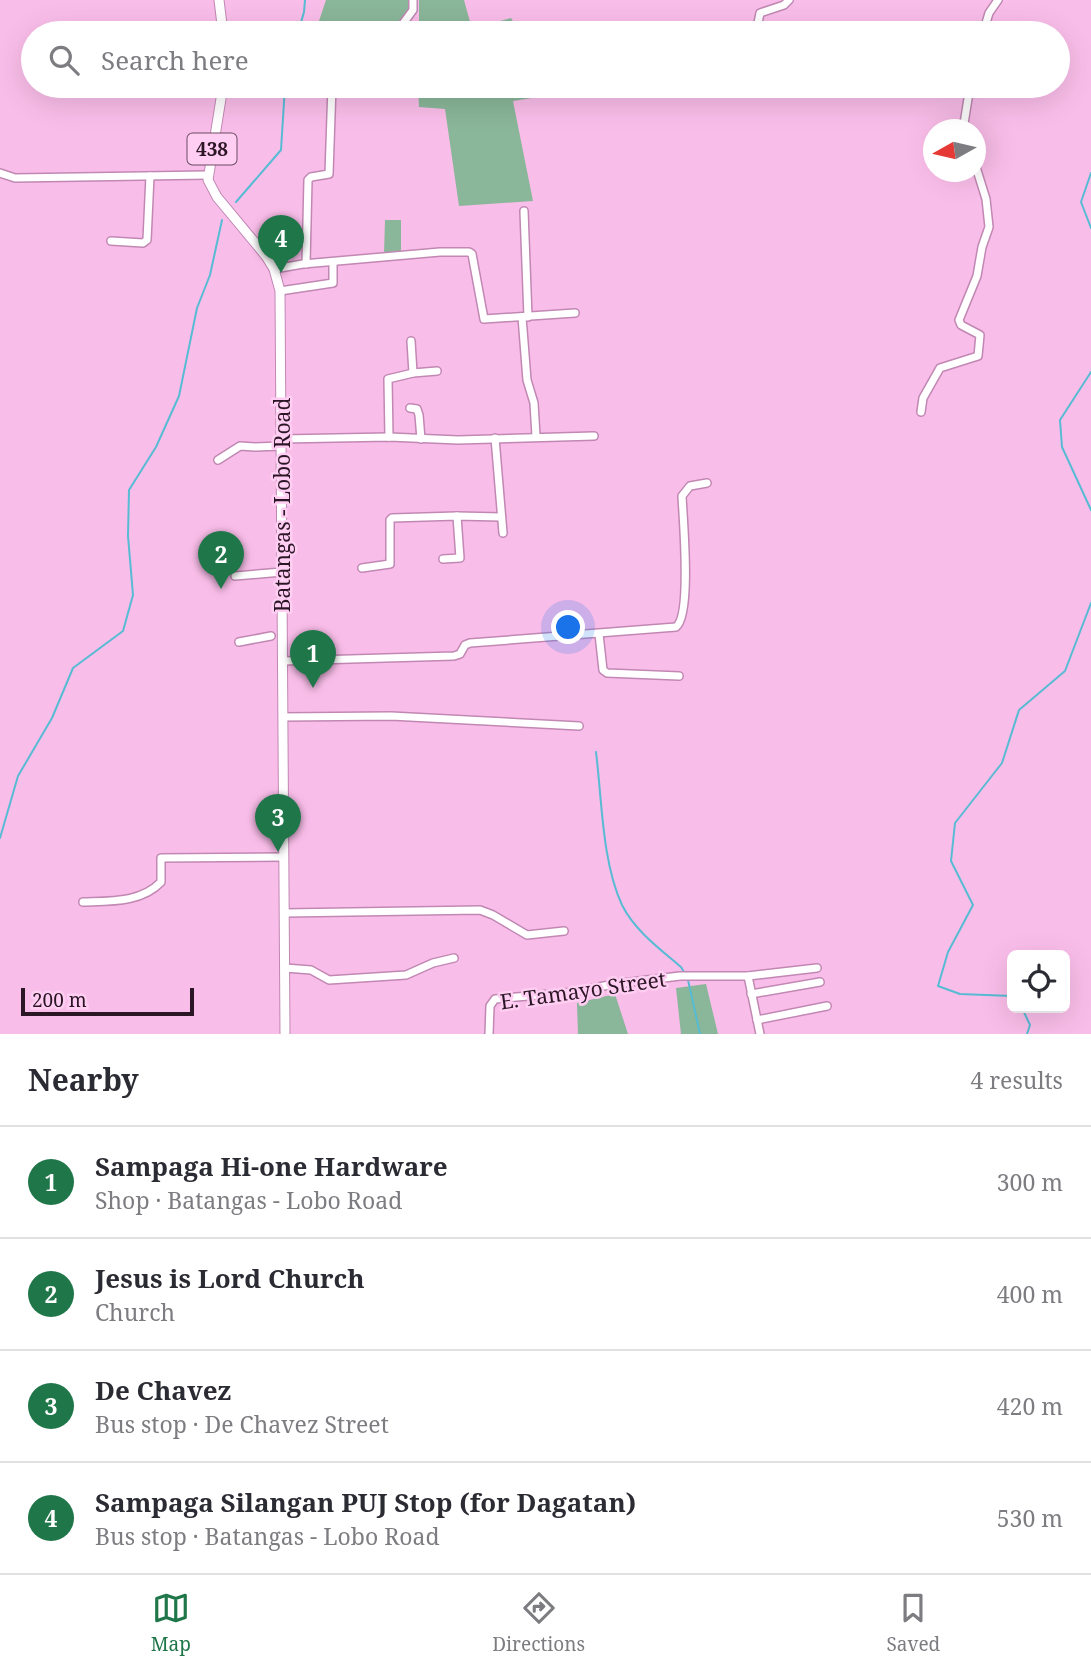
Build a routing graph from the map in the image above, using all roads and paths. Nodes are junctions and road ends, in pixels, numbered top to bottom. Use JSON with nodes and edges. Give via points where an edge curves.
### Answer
{"nodes":[{"id":1,"x":219,"y":0,"type":"edge"},
{"id":2,"x":413,"y":0,"type":"edge"},
{"id":3,"x":789,"y":0,"type":"edge"},
{"id":4,"x":998,"y":0,"type":"edge"},
{"id":5,"x":222,"y":21,"type":"edge"},
{"id":6,"x":405,"y":21,"type":"edge"},
{"id":7,"x":758,"y":21,"type":"edge"},
{"id":8,"x":987,"y":21,"type":"edge"},
{"id":9,"x":221,"y":98,"type":"edge"},
{"id":10,"x":331,"y":98,"type":"edge"},
{"id":11,"x":968,"y":98,"type":"edge"},
{"id":12,"x":965,"y":119,"type":"edge"},
{"id":13,"x":0,"y":173,"type":"edge"},
{"id":14,"x":207,"y":175,"type":"junction"},
{"id":15,"x":150,"y":176,"type":"junction"},
{"id":16,"x":980,"y":182,"type":"edge"},
{"id":17,"x":524,"y":211,"type":"dead end"},
{"id":18,"x":111,"y":241,"type":"dead end"},
{"id":19,"x":334,"y":262,"type":"junction"},
{"id":20,"x":306,"y":264,"type":"junction"},
{"id":21,"x":274,"y":270,"type":"junction"},
{"id":22,"x":280,"y":291,"type":"junction"},
{"id":23,"x":575,"y":313,"type":"dead end"},
{"id":24,"x":525,"y":317,"type":"junction"},
{"id":25,"x":411,"y":341,"type":"dead end"},
{"id":26,"x":437,"y":371,"type":"dead end"},
{"id":27,"x":413,"y":373,"type":"junction"},
{"id":28,"x":410,"y":408,"type":"dead end"},
{"id":29,"x":921,"y":412,"type":"dead end"},
{"id":30,"x":536,"y":436,"type":"junction"},
{"id":31,"x":594,"y":436,"type":"dead end"},
{"id":32,"x":390,"y":437,"type":"junction"},
{"id":33,"x":495,"y":438,"type":"junction"},
{"id":34,"x":421,"y":439,"type":"junction"},
{"id":35,"x":282,"y":443,"type":"junction"},
{"id":36,"x":218,"y":460,"type":"dead end"},
{"id":37,"x":707,"y":483,"type":"dead end"},
{"id":38,"x":457,"y":516,"type":"junction"},
{"id":39,"x":501,"y":517,"type":"junction"},
{"id":40,"x":503,"y":533,"type":"dead end"},
{"id":41,"x":443,"y":559,"type":"dead end"},
{"id":42,"x":362,"y":568,"type":"dead end"},
{"id":43,"x":282,"y":572,"type":"junction"},
{"id":44,"x":235,"y":576,"type":"dead end"},
{"id":45,"x":599,"y":634,"type":"junction"},
{"id":46,"x":277,"y":636,"type":"junction"},
{"id":47,"x":239,"y":642,"type":"dead end"},
{"id":48,"x":282,"y":661,"type":"junction"},
{"id":49,"x":680,"y":676,"type":"dead end"},
{"id":50,"x":283,"y":718,"type":"junction"},
{"id":51,"x":579,"y":726,"type":"dead end"},
{"id":52,"x":284,"y":857,"type":"junction"},
{"id":53,"x":83,"y":902,"type":"dead end"},
{"id":54,"x":285,"y":913,"type":"junction"},
{"id":55,"x":564,"y":931,"type":"dead end"},
{"id":56,"x":454,"y":958,"type":"dead end"},
{"id":57,"x":285,"y":968,"type":"junction"},
{"id":58,"x":817,"y":968,"type":"dead end"},
{"id":59,"x":748,"y":976,"type":"junction"},
{"id":60,"x":820,"y":982,"type":"dead end"},
{"id":61,"x":751,"y":994,"type":"junction"},
{"id":62,"x":827,"y":1006,"type":"dead end"},
{"id":63,"x":757,"y":1020,"type":"junction"},
{"id":64,"x":285,"y":1034,"type":"edge"},
{"id":65,"x":489,"y":1034,"type":"edge"},
{"id":66,"x":760,"y":1034,"type":"edge"}],
"edges":[{"from":1,"to":5,"type":"main road"},
{"from":2,"to":6,"type":"street","via":[[413,10]]},
{"from":3,"to":7,"type":"street","via":[[760,13]]},
{"from":4,"to":8,"type":"street"},
{"from":9,"to":14,"type":"main road","number":"438"},
{"from":10,"to":20,"type":"street","via":[[328,174],[308,180]]},
{"from":11,"to":12,"type":"street"},
{"from":13,"to":15,"type":"street","via":[[15,178]]},
{"from":14,"to":15,"type":"street"},
{"from":14,"to":21,"type":"main road","name":"Batangas - Lobo Road","number":"438","via":[[213,193]]},
{"from":15,"to":18,"type":"street","via":[[147,240]]},
{"from":16,"to":29,"type":"street","via":[[989,227],[978,276],[959,320],[980,335],[978,356],[940,368],[923,398]]},
{"from":17,"to":24,"type":"street"},
{"from":19,"to":20,"type":"street"},
{"from":19,"to":22,"type":"street","via":[[334,283]]},
{"from":19,"to":24,"type":"street","via":[[469,252],[484,318]]},
{"from":20,"to":21,"type":"street"},
{"from":21,"to":22,"type":"main road","name":"Batangas - Lobo Road","number":"438"},
{"from":22,"to":35,"type":"main road","name":"Batangas - Lobo Road","number":"438"},
{"from":23,"to":24,"type":"street"},
{"from":24,"to":30,"type":"street","via":[[527,380]]},
{"from":25,"to":27,"type":"street"},
{"from":26,"to":27,"type":"street"},
{"from":27,"to":32,"type":"street","via":[[388,379]]},
{"from":28,"to":34,"type":"street","via":[[419,415]]},
{"from":30,"to":31,"type":"street"},
{"from":30,"to":33,"type":"street"},
{"from":32,"to":34,"type":"street"},
{"from":32,"to":35,"type":"street"},
{"from":33,"to":34,"type":"street"},
{"from":33,"to":39,"type":"street"},
{"from":35,"to":36,"type":"street","via":[[234,447]]},
{"from":35,"to":43,"type":"main road","name":"Batangas - Lobo Road","number":"438"},
{"from":37,"to":45,"type":"street","via":[[690,486],[682,496],[685,584],[681,624]]},
{"from":38,"to":39,"type":"street"},
{"from":38,"to":41,"type":"street","via":[[460,558]]},
{"from":38,"to":42,"type":"street","via":[[392,518],[390,564]]},
{"from":39,"to":40,"type":"street"},
{"from":43,"to":44,"type":"street"},
{"from":43,"to":46,"type":"main road","name":"Batangas - Lobo Road","number":"438"},
{"from":45,"to":48,"type":"street","via":[[470,643],[454,656]]},
{"from":45,"to":49,"type":"street","via":[[607,673]]},
{"from":46,"to":47,"type":"street"},
{"from":46,"to":48,"type":"main road","name":"Batangas - Lobo Road","number":"438"},
{"from":48,"to":50,"type":"main road","name":"Batangas - Lobo Road","number":"438"},
{"from":50,"to":51,"type":"street","via":[[391,716]]},
{"from":50,"to":52,"type":"main road","name":"Batangas - Lobo Road","number":"438"},
{"from":52,"to":53,"type":"street","via":[[162,858],[161,882],[155,889],[128,899]]},
{"from":52,"to":54,"type":"main road","name":"Batangas - Lobo Road","number":"438"},
{"from":54,"to":55,"type":"street","via":[[480,910],[527,935]]},
{"from":54,"to":57,"type":"main road","name":"Batangas - Lobo Road","number":"438"},
{"from":56,"to":57,"type":"street","via":[[406,975],[329,980],[311,970]]},
{"from":57,"to":64,"type":"main road","name":"Batangas - Lobo Road","number":"438"},
{"from":58,"to":59,"type":"street"},
{"from":59,"to":61,"type":"street"},
{"from":59,"to":65,"type":"street","name":"E. Tamayo Street","via":[[705,975],[495,999],[490,1006]]},
{"from":60,"to":61,"type":"street"},
{"from":61,"to":63,"type":"street"},
{"from":62,"to":63,"type":"street"},
{"from":63,"to":66,"type":"street"}]}
